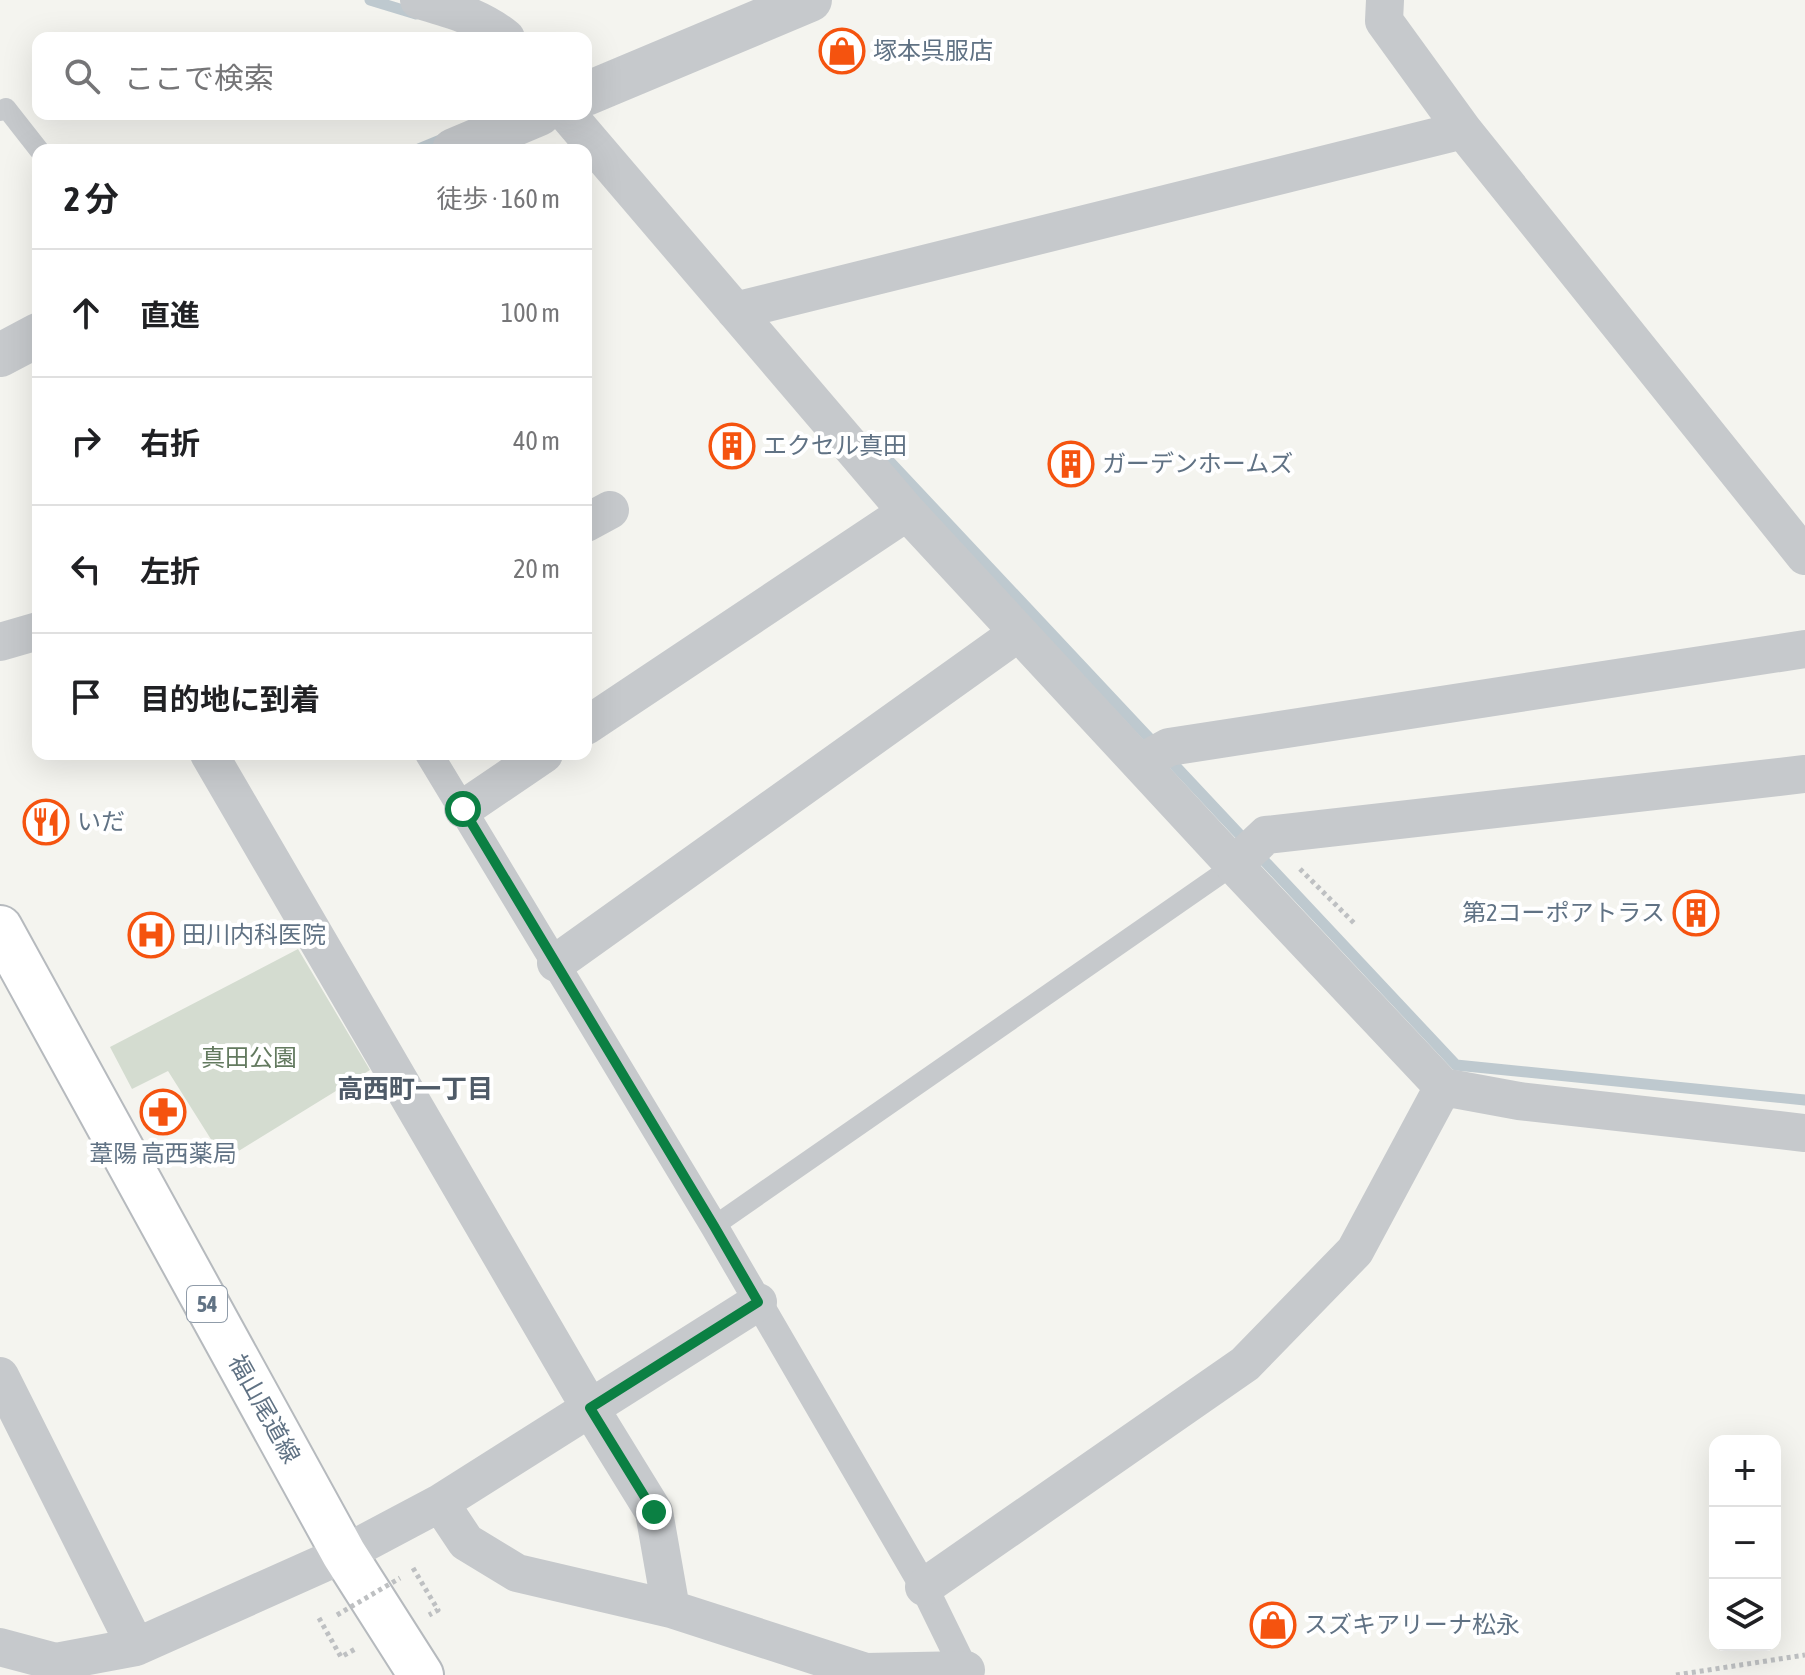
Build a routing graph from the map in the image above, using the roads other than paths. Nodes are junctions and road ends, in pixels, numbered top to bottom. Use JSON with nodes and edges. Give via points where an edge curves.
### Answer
{"nodes":[{"id":1,"x":419,"y":0,"type":"edge"},
{"id":2,"x":810,"y":0,"type":"edge"},
{"id":3,"x":1385,"y":0,"type":"edge"},
{"id":4,"x":468,"y":8,"type":"edge"},
{"id":5,"x":498,"y":32,"type":"edge"},
{"id":6,"x":592,"y":91,"type":"edge"},
{"id":7,"x":0,"y":111,"type":"edge"},
{"id":8,"x":525,"y":120,"type":"edge"},
{"id":9,"x":572,"y":120,"type":"edge"},
{"id":10,"x":1463,"y":130,"type":"junction"},
{"id":11,"x":34,"y":144,"type":"edge"},
{"id":12,"x":468,"y":144,"type":"edge"},
{"id":13,"x":735,"y":311,"type":"junction"},
{"id":14,"x":32,"y":338,"type":"edge"},
{"id":15,"x":0,"y":355,"type":"edge"},
{"id":16,"x":907,"y":512,"type":"junction"},
{"id":17,"x":1805,"y":556,"type":"edge"},
{"id":18,"x":32,"y":633,"type":"edge"},
{"id":19,"x":1018,"y":633,"type":"junction"},
{"id":20,"x":0,"y":642,"type":"edge"},
{"id":21,"x":1805,"y":649,"type":"edge"},
{"id":22,"x":592,"y":722,"type":"edge"},
{"id":23,"x":1154,"y":755,"type":"junction"},
{"id":24,"x":212,"y":760,"type":"edge"},
{"id":25,"x":433,"y":760,"type":"edge"},
{"id":26,"x":535,"y":760,"type":"edge"},
{"id":27,"x":1805,"y":774,"type":"edge"},
{"id":28,"x":463,"y":809,"type":"junction"},
{"id":29,"x":1234,"y":865,"type":"junction"},
{"id":30,"x":3,"y":941,"type":"edge"},
{"id":31,"x":556,"y":963,"type":"junction"},
{"id":32,"x":1443,"y":1087,"type":"junction"},
{"id":33,"x":1805,"y":1133,"type":"edge"},
{"id":34,"x":714,"y":1226,"type":"junction"},
{"id":35,"x":758,"y":1302,"type":"junction"},
{"id":36,"x":0,"y":1376,"type":"edge"},
{"id":37,"x":590,"y":1408,"type":"junction"},
{"id":38,"x":440,"y":1503,"type":"junction"},
{"id":39,"x":344,"y":1554,"type":"junction"},
{"id":40,"x":924,"y":1587,"type":"junction"},
{"id":41,"x":671,"y":1609,"type":"junction"},
{"id":42,"x":136,"y":1647,"type":"junction"},
{"id":43,"x":5,"y":1657,"type":"edge"},
{"id":44,"x":967,"y":1672,"type":"edge"},
{"id":45,"x":421,"y":1675,"type":"edge"}],
"edges":[{"from":1,"to":4,"type":"street"},
{"from":2,"to":6,"type":"street"},
{"from":3,"to":10,"type":"street","via":[[1384,21]]},
{"from":4,"to":5,"type":"street"},
{"from":7,"to":11,"type":"lane","via":[[6,108]]},
{"from":8,"to":12,"type":"street"},
{"from":9,"to":13,"type":"street"},
{"from":10,"to":13,"type":"street"},
{"from":10,"to":17,"type":"street"},
{"from":13,"to":16,"type":"street"},
{"from":14,"to":15,"type":"street"},
{"from":16,"to":19,"type":"street"},
{"from":16,"to":22,"type":"street"},
{"from":18,"to":20,"type":"street"},
{"from":19,"to":23,"type":"street"},
{"from":19,"to":31,"type":"street"},
{"from":21,"to":23,"type":"street"},
{"from":23,"to":29,"type":"street"},
{"from":24,"to":37,"type":"street"},
{"from":25,"to":28,"type":"street"},
{"from":26,"to":28,"type":"street"},
{"from":27,"to":29,"type":"street","via":[[1266,835]]},
{"from":28,"to":31,"type":"street"},
{"from":29,"to":32,"type":"street"},
{"from":29,"to":34,"type":"lane"},
{"from":30,"to":39,"type":"main road","name":"福山尾道線","number":"54"},
{"from":31,"to":34,"type":"street"},
{"from":32,"to":33,"type":"street","via":[[1519,1101]]},
{"from":32,"to":40,"type":"street","via":[[1355,1251],[1245,1364]]},
{"from":34,"to":35,"type":"street"},
{"from":35,"to":37,"type":"street"},
{"from":35,"to":40,"type":"street"},
{"from":36,"to":42,"type":"street"},
{"from":37,"to":38,"type":"street"},
{"from":37,"to":41,"type":"street","via":[[654,1512]]},
{"from":38,"to":39,"type":"street"},
{"from":38,"to":41,"type":"street","via":[[466,1542],[517,1573]]},
{"from":39,"to":42,"type":"street"},
{"from":39,"to":45,"type":"main road","name":"福山尾道線","number":"54"},
{"from":40,"to":44,"type":"street"},
{"from":41,"to":44,"type":"street","via":[[866,1672]]},
{"from":42,"to":43,"type":"street","via":[[56,1662]]}]}
